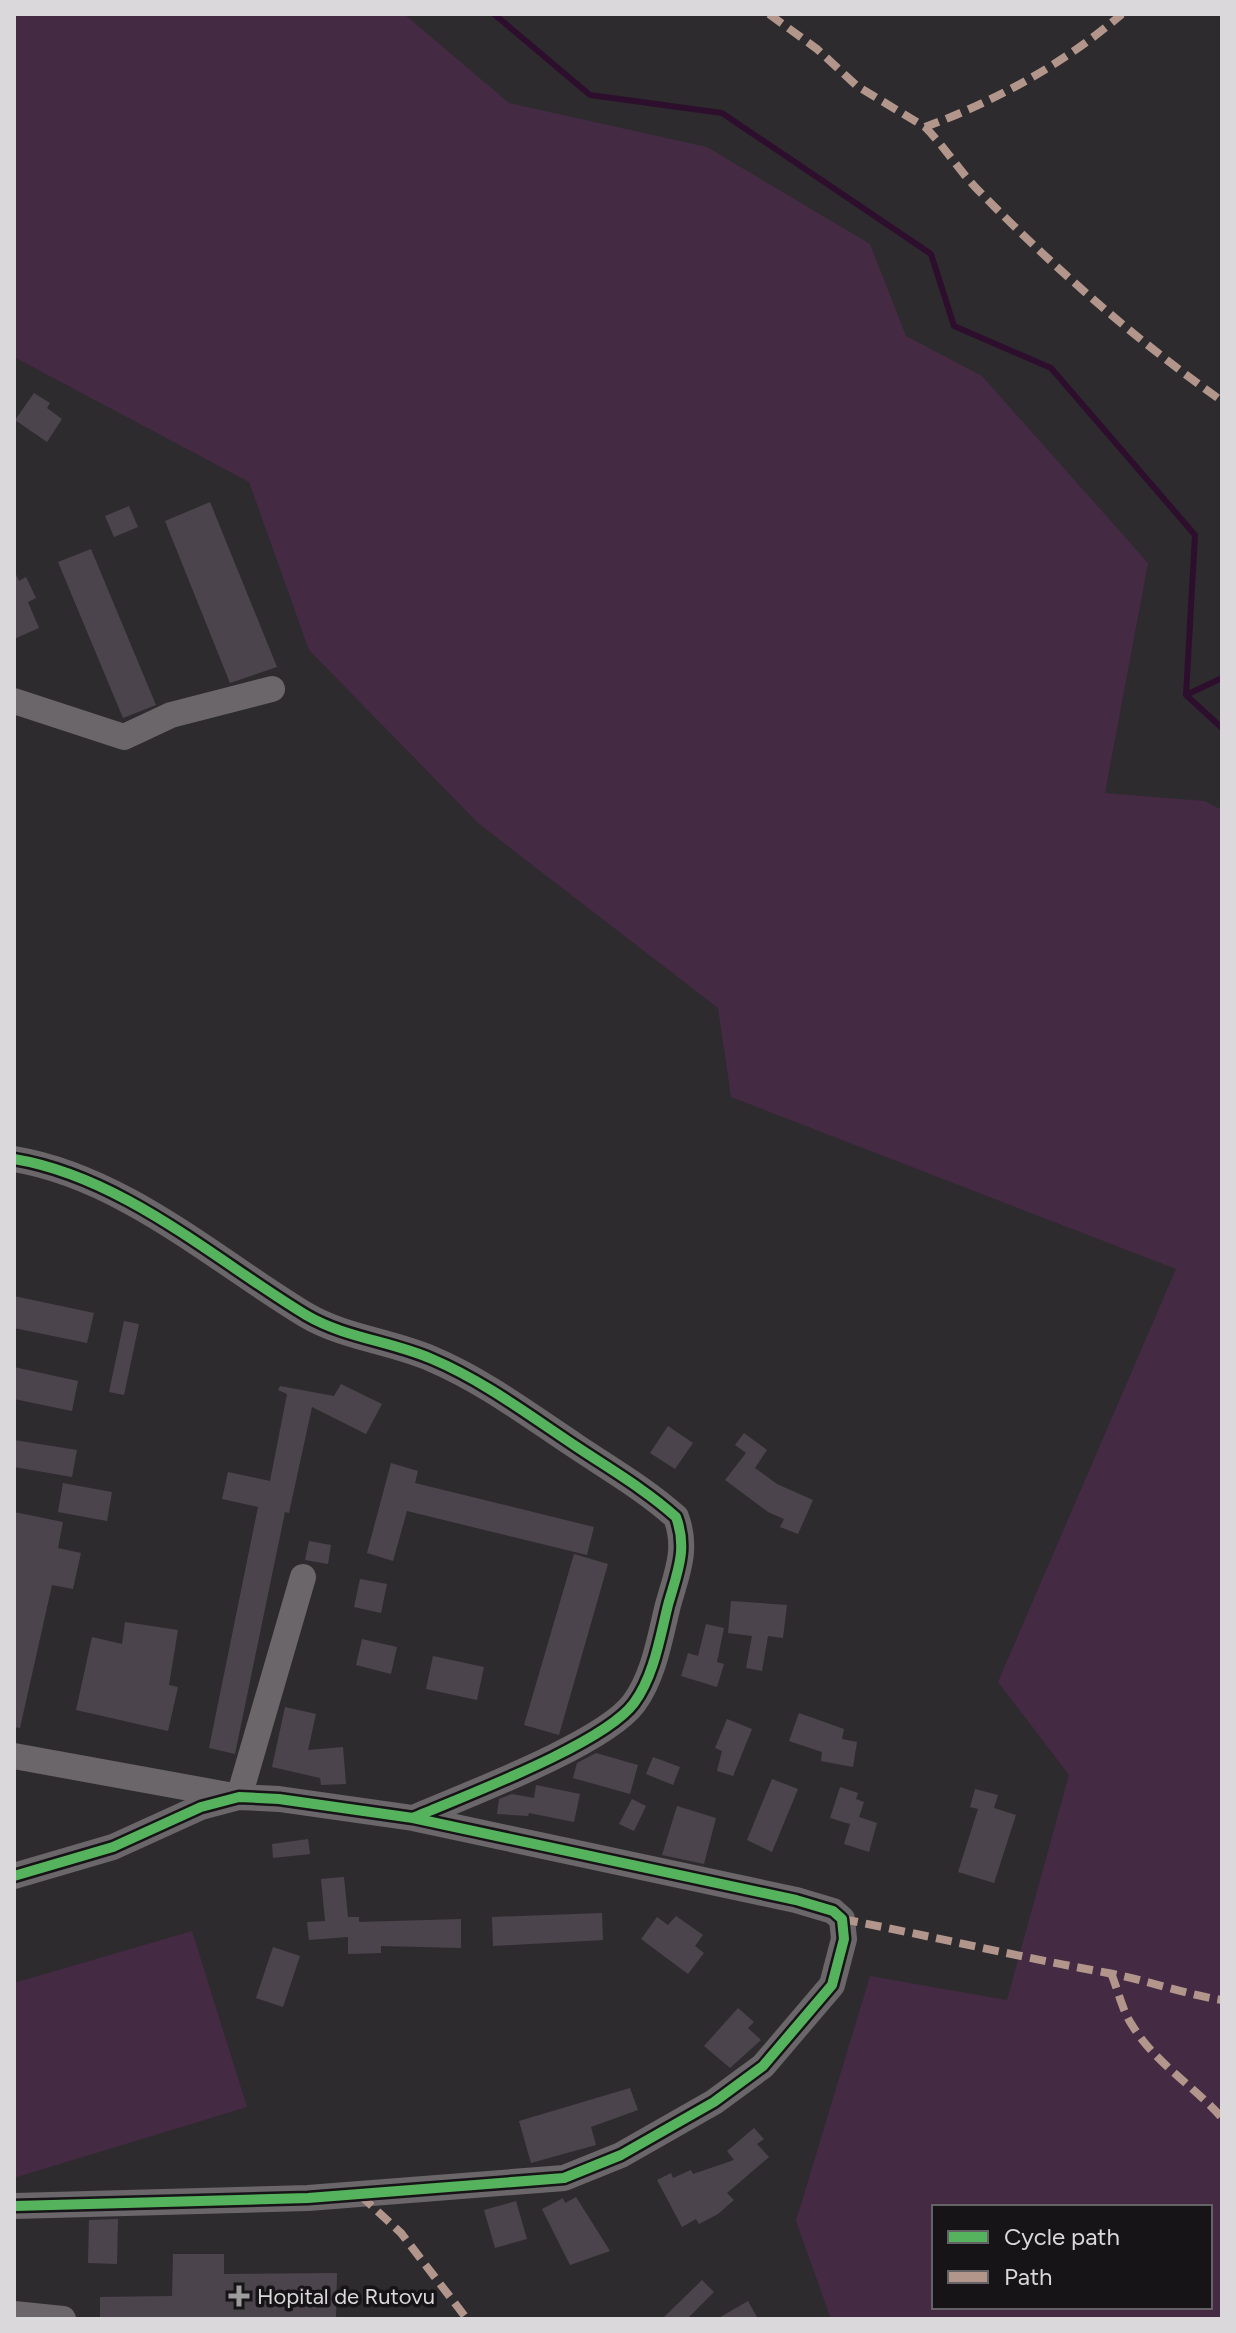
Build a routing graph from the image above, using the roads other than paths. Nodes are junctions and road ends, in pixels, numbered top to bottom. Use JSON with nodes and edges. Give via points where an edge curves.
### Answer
{"nodes":[{"id":1,"x":272,"y":689,"type":"dead end"},
{"id":2,"x":14,"y":701,"type":"edge"},
{"id":3,"x":14,"y":1159,"type":"edge"},
{"id":4,"x":303,"y":1577,"type":"dead end"},
{"id":5,"x":14,"y":1756,"type":"edge"},
{"id":6,"x":239,"y":1797,"type":"junction"},
{"id":7,"x":413,"y":1818,"type":"junction"},
{"id":8,"x":14,"y":1876,"type":"edge"},
{"id":9,"x":14,"y":2206,"type":"edge"},
{"id":10,"x":19,"y":2314,"type":"edge"},
{"id":11,"x":63,"y":2319,"type":"edge"}],
"edges":[{"from":1,"to":2,"type":"street","via":[[171,715],[124,737]]},
{"from":3,"to":7,"type":"street","via":[[64,1170],[192,1238],[334,1330],[400,1346],[500,1395],[676,1517],[684,1538],[680,1560],[654,1663],[634,1703],[606,1727],[530,1767]]},
{"from":4,"to":6,"type":"street"},
{"from":5,"to":6,"type":"street"},
{"from":6,"to":7,"type":"street"},
{"from":6,"to":8,"type":"street","via":[[201,1807],[113,1847]]},
{"from":7,"to":9,"type":"street","via":[[833,1911],[842,1919],[844,1939],[832,1985],[763,2066],[714,2102],[621,2155],[564,2178],[308,2198]]},
{"from":10,"to":11,"type":"street"}]}
